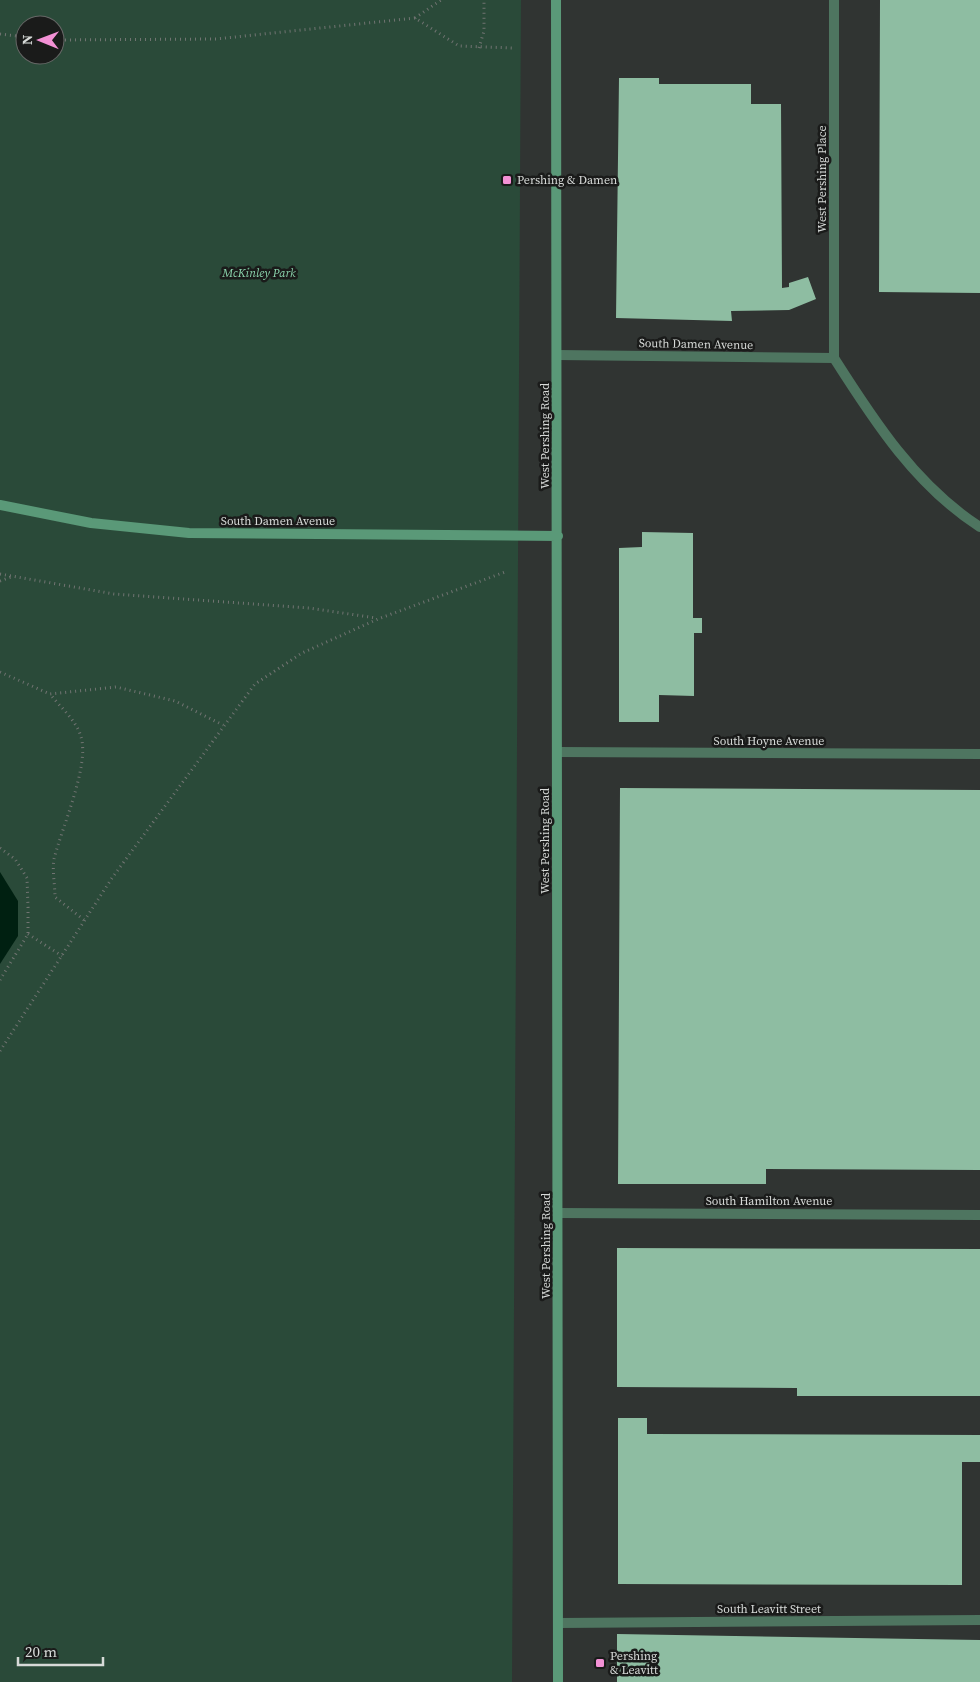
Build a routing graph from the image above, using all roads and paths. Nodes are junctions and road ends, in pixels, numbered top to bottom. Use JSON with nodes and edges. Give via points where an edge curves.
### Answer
{"nodes":[{"id":1,"x":440,"y":0,"type":"edge"},
{"id":2,"x":484,"y":0,"type":"edge"},
{"id":3,"x":556,"y":0,"type":"edge"},
{"id":4,"x":834,"y":0,"type":"edge"},
{"id":5,"x":415,"y":18,"type":"junction"},
{"id":6,"x":0,"y":34,"type":"edge"},
{"id":7,"x":15,"y":36,"type":"edge"},
{"id":8,"x":65,"y":40,"type":"edge"},
{"id":9,"x":479,"y":48,"type":"junction"},
{"id":10,"x":513,"y":48,"type":"dead end"},
{"id":11,"x":557,"y":354,"type":"junction"},
{"id":12,"x":834,"y":358,"type":"junction"},
{"id":13,"x":0,"y":505,"type":"edge"},
{"id":14,"x":980,"y":527,"type":"edge"},
{"id":15,"x":558,"y":536,"type":"junction"},
{"id":16,"x":505,"y":572,"type":"dead end"},
{"id":17,"x":0,"y":574,"type":"edge"},
{"id":18,"x":10,"y":577,"type":"junction"},
{"id":19,"x":0,"y":581,"type":"edge"},
{"id":20,"x":378,"y":619,"type":"junction"},
{"id":21,"x":0,"y":672,"type":"edge"},
{"id":22,"x":50,"y":694,"type":"junction"},
{"id":23,"x":223,"y":725,"type":"junction"},
{"id":24,"x":558,"y":752,"type":"junction"},
{"id":25,"x":980,"y":754,"type":"edge"},
{"id":26,"x":0,"y":848,"type":"edge"},
{"id":27,"x":84,"y":920,"type":"junction"},
{"id":28,"x":28,"y":934,"type":"junction"},
{"id":29,"x":62,"y":956,"type":"junction"},
{"id":30,"x":0,"y":980,"type":"edge"},
{"id":31,"x":0,"y":1051,"type":"edge"},
{"id":32,"x":558,"y":1213,"type":"junction"},
{"id":33,"x":980,"y":1215,"type":"edge"},
{"id":34,"x":980,"y":1620,"type":"edge"},
{"id":35,"x":558,"y":1623,"type":"junction"},
{"id":36,"x":558,"y":1682,"type":"edge"}],
"edges":[{"from":1,"to":5,"type":"path"},
{"from":2,"to":9,"type":"path","via":[[484,31]]},
{"from":3,"to":11,"type":"main road","name":"West Pershing Road"},
{"from":4,"to":12,"type":"street","name":"West Pershing Place"},
{"from":5,"to":8,"type":"path","via":[[216,39]]},
{"from":5,"to":9,"type":"path","via":[[459,46]]},
{"from":6,"to":7,"type":"path"},
{"from":9,"to":10,"type":"path"},
{"from":11,"to":12,"type":"street","name":"South Damen Avenue"},
{"from":11,"to":15,"type":"main road","name":"West Pershing Road"},
{"from":12,"to":14,"type":"street","via":[[896,449],[931,487]]},
{"from":13,"to":15,"type":"main road","name":"South Damen Avenue","via":[[91,523],[190,533]]},
{"from":15,"to":24,"type":"main road","name":"West Pershing Road"},
{"from":16,"to":20,"type":"path"},
{"from":17,"to":18,"type":"path"},
{"from":18,"to":19,"type":"path"},
{"from":18,"to":20,"type":"path","via":[[114,594],[309,608]]},
{"from":20,"to":23,"type":"path","via":[[302,653],[255,684]]},
{"from":21,"to":22,"type":"path"},
{"from":22,"to":23,"type":"path","via":[[116,687],[175,701]]},
{"from":22,"to":27,"type":"path","via":[[75,725],[83,752],[68,819],[54,860],[55,897]]},
{"from":23,"to":27,"type":"path"},
{"from":24,"to":25,"type":"street","name":"South Hoyne Avenue"},
{"from":24,"to":32,"type":"main road","name":"West Pershing Road"},
{"from":26,"to":28,"type":"path","via":[[15,859],[27,878]]},
{"from":27,"to":29,"type":"path"},
{"from":28,"to":29,"type":"path"},
{"from":28,"to":30,"type":"path"},
{"from":29,"to":31,"type":"path"},
{"from":32,"to":33,"type":"street","name":"South Hamilton Avenue"},
{"from":32,"to":35,"type":"main road","name":"West Pershing Road"},
{"from":34,"to":35,"type":"street","name":"South Leavitt Street"},
{"from":35,"to":36,"type":"main road","name":"West Pershing Road"}]}
